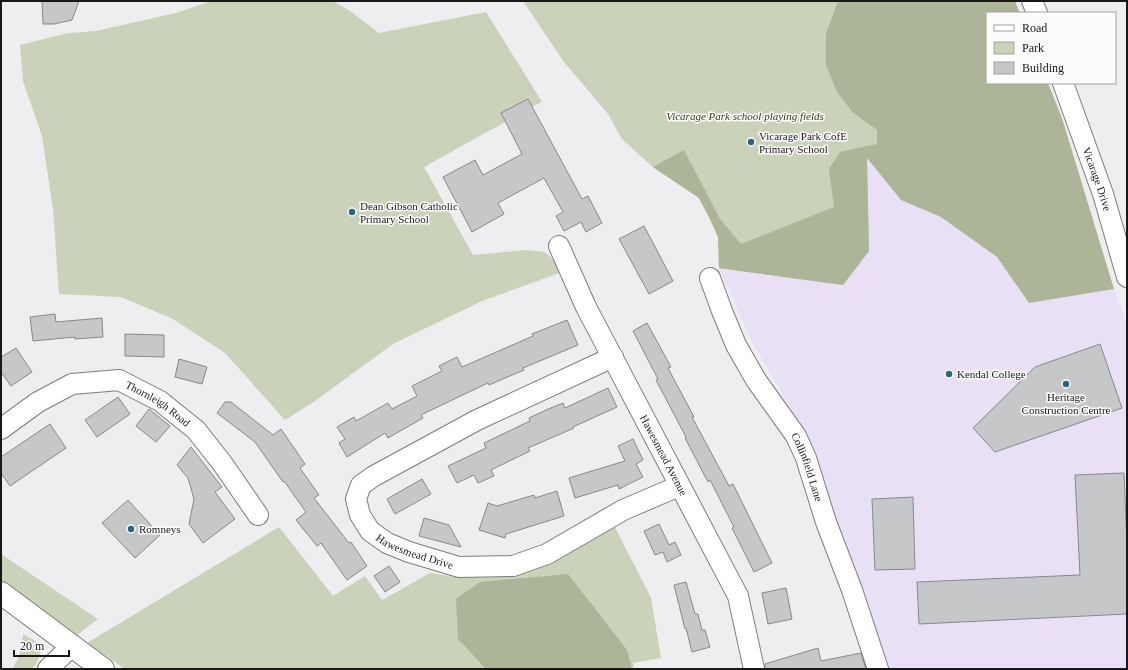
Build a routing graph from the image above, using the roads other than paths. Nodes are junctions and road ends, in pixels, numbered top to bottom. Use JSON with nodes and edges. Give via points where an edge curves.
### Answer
{"nodes":[{"id":1,"x":1032,"y":1,"type":"edge"},
{"id":2,"x":1037,"y":12,"type":"edge"},
{"id":3,"x":1063,"y":84,"type":"edge"},
{"id":4,"x":559,"y":246,"type":"dead end"},
{"id":5,"x":1127,"y":277,"type":"edge"},
{"id":6,"x":710,"y":278,"type":"dead end"},
{"id":7,"x":613,"y":357,"type":"junction"},
{"id":8,"x":1,"y":429,"type":"edge"},
{"id":9,"x":679,"y":486,"type":"junction"},
{"id":10,"x":258,"y":515,"type":"dead end"},
{"id":11,"x":1,"y":593,"type":"edge"},
{"id":12,"x":72,"y":646,"type":"junction"},
{"id":13,"x":48,"y":669,"type":"edge"},
{"id":14,"x":103,"y":669,"type":"edge"},
{"id":15,"x":754,"y":669,"type":"edge"},
{"id":16,"x":878,"y":669,"type":"edge"}],
"edges":[{"from":1,"to":2,"type":"street"},
{"from":3,"to":5,"type":"street","name":"Vicarage Drive","via":[[1103,194]]},
{"from":4,"to":7,"type":"street","name":"Hawesmead Avenue","via":[[586,307]]},
{"from":6,"to":16,"type":"street","name":"Collinfield Lane","via":[[736,345],[756,380],[796,436],[806,458]]},
{"from":7,"to":9,"type":"street","name":"Hawesmead Avenue"},
{"from":7,"to":9,"type":"street","name":"Hawesmead Drive","via":[[477,420],[374,476],[362,485],[356,499],[360,515],[370,531],[388,543],[409,552],[459,567],[513,566],[547,554],[623,510]]},
{"from":8,"to":10,"type":"street","name":"Thornleigh Road","via":[[38,402],[72,384],[119,380],[160,400],[196,430]]},
{"from":9,"to":15,"type":"street","name":"Hawesmead Avenue","via":[[738,596]]},
{"from":11,"to":12,"type":"highway"},
{"from":12,"to":13,"type":"street"},
{"from":12,"to":14,"type":"highway"}]}
